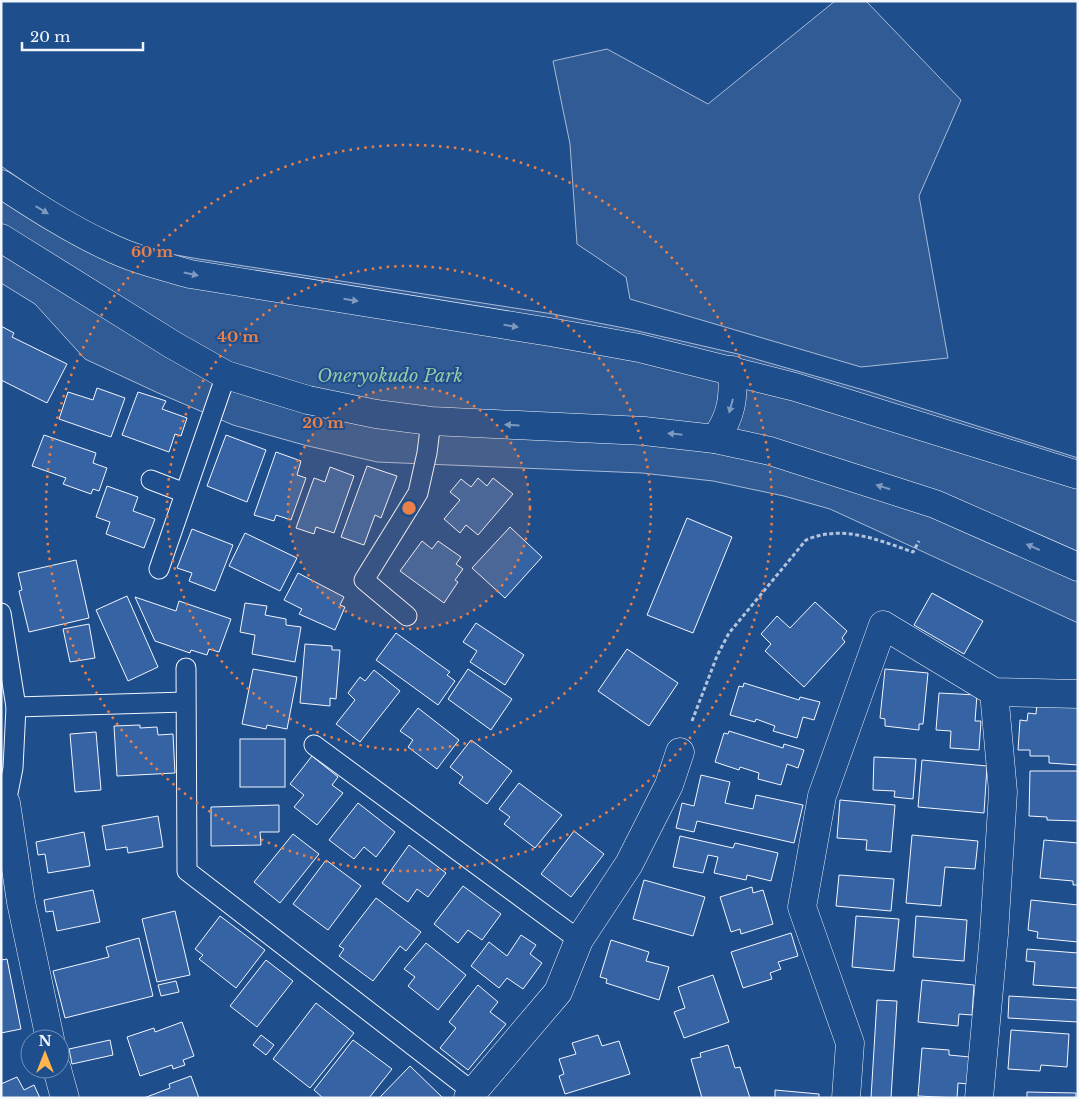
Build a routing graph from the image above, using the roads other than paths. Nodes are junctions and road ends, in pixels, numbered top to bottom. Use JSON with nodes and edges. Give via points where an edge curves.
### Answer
{"nodes":[{"id":1,"x":1,"y":184,"type":"edge"},
{"id":2,"x":1,"y":238,"type":"edge"},
{"id":3,"x":732,"y":370,"type":"junction"},
{"id":4,"x":226,"y":375,"type":"junction"},
{"id":5,"x":431,"y":420,"type":"junction"},
{"id":6,"x":715,"y":439,"type":"junction"},
{"id":7,"x":1078,"y":475,"type":"edge"},
{"id":8,"x":151,"y":480,"type":"dead end"},
{"id":9,"x":185,"y":493,"type":"junction"},
{"id":10,"x":1078,"y":567,"type":"edge"},
{"id":11,"x":159,"y":569,"type":"dead end"},
{"id":12,"x":1,"y":613,"type":"edge"},
{"id":13,"x":407,"y":616,"type":"dead end"},
{"id":14,"x":186,"y":668,"type":"dead end"},
{"id":15,"x":994,"y":692,"type":"junction"},
{"id":16,"x":1078,"y":694,"type":"edge"},
{"id":17,"x":185,"y":702,"type":"junction"},
{"id":18,"x":16,"y":707,"type":"junction"},
{"id":19,"x":314,"y":745,"type":"dead end"},
{"id":20,"x":680,"y":752,"type":"road end"},
{"id":21,"x":4,"y":803,"type":"edge"},
{"id":22,"x":579,"y":940,"type":"junction"},
{"id":23,"x":48,"y":1029,"type":"edge"},
{"id":24,"x":59,"y":1079,"type":"edge"},
{"id":25,"x":471,"y":1095,"type":"edge"},
{"id":26,"x":64,"y":1098,"type":"edge"},
{"id":27,"x":846,"y":1098,"type":"edge"},
{"id":28,"x":979,"y":1098,"type":"edge"}],
"edges":[{"from":1,"to":3,"type":"street","one_way":true,"via":[[107,247],[190,274],[550,332]]},
{"from":2,"to":4,"type":"street"},
{"from":3,"to":6,"type":"street","one_way":true,"via":[[732,404]]},
{"from":3,"to":7,"type":"street","via":[[849,402]]},
{"from":4,"to":5,"type":"street","via":[[308,400],[376,414]]},
{"from":4,"to":9,"type":"lane"},
{"from":6,"to":5,"type":"street","one_way":true,"via":[[644,431]]},
{"from":5,"to":13,"type":"lane","via":[[418,493],[364,580]]},
{"from":10,"to":6,"type":"street","one_way":true,"via":[[935,504],[789,457]]},
{"from":8,"to":9,"type":"lane"},
{"from":9,"to":11,"type":"lane"},
{"from":12,"to":18,"type":"lane"},
{"from":14,"to":17,"type":"lane"},
{"from":15,"to":16,"type":"street"},
{"from":15,"to":27,"type":"street","via":[[883,625],[822,796],[802,907],[850,1043]]},
{"from":15,"to":28,"type":"street","via":[[1003,792]]},
{"from":17,"to":18,"type":"lane"},
{"from":17,"to":25,"type":"lane","via":[[188,871]]},
{"from":18,"to":21,"type":"lane","via":[[13,768]]},
{"from":19,"to":22,"type":"lane"},
{"from":20,"to":22,"type":"street","via":[[669,785],[629,864]]},
{"from":21,"to":23,"type":"street"},
{"from":22,"to":25,"type":"street","via":[[558,992]]},
{"from":24,"to":26,"type":"street"}]}
